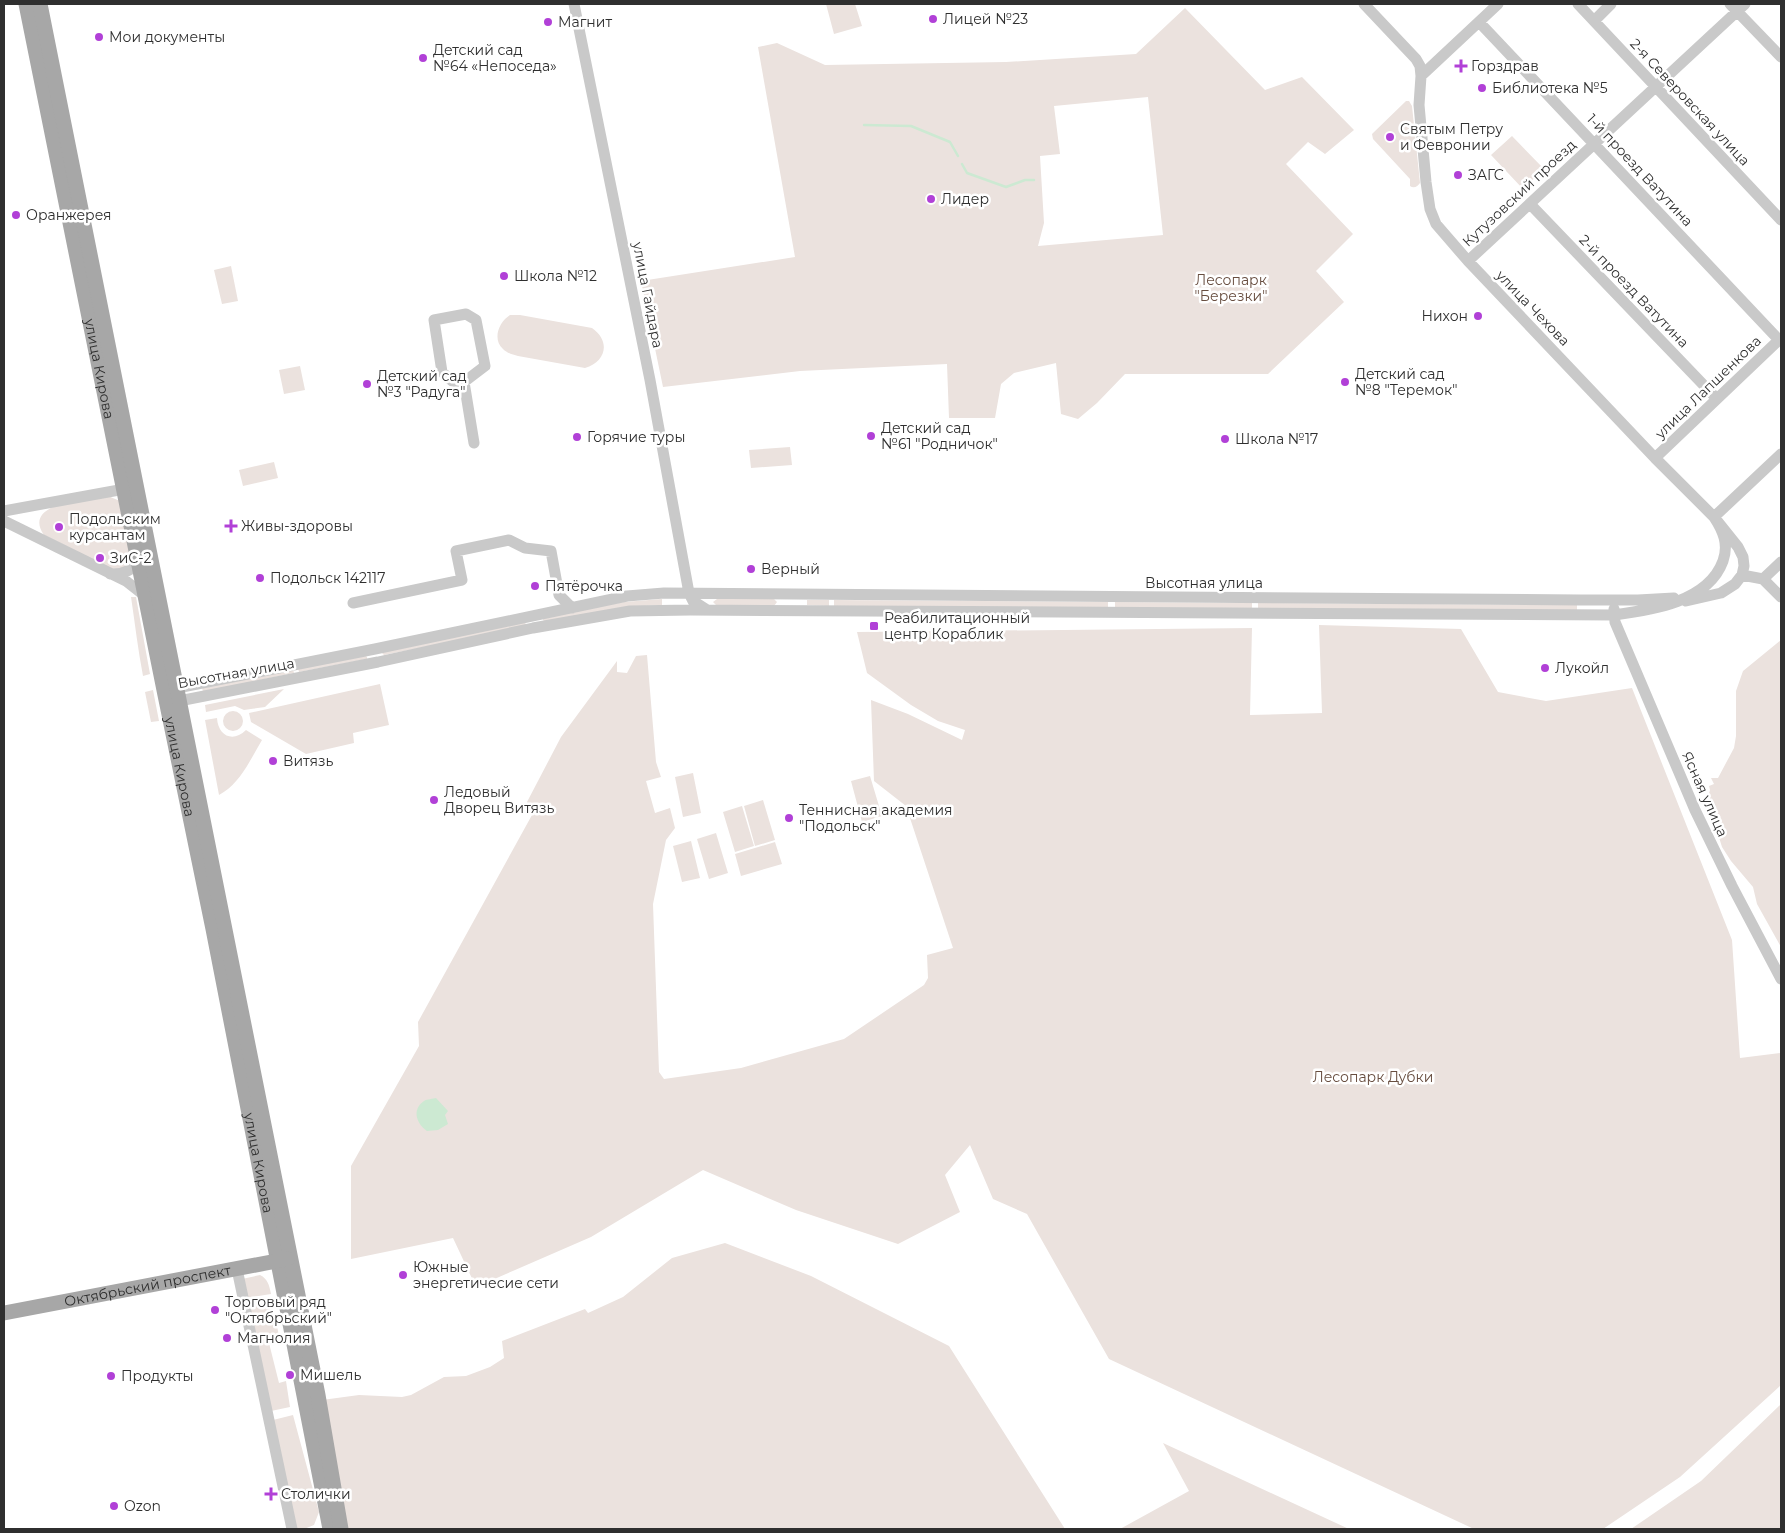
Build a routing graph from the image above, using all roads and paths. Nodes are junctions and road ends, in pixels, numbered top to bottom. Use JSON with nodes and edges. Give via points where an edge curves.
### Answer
{"nodes":[{"id":1,"x":26,"y":4,"type":"edge"},
{"id":2,"x":40,"y":4,"type":"edge"},
{"id":3,"x":574,"y":4,"type":"edge"},
{"id":4,"x":1364,"y":4,"type":"edge"},
{"id":5,"x":1498,"y":4,"type":"edge"},
{"id":6,"x":1578,"y":4,"type":"edge"},
{"id":7,"x":1611,"y":4,"type":"edge"},
{"id":8,"x":1737,"y":6,"type":"edge"},
{"id":9,"x":1594,"y":21,"type":"junction"},
{"id":10,"x":1479,"y":22,"type":"junction"},
{"id":11,"x":1781,"y":58,"type":"edge"},
{"id":12,"x":1421,"y":76,"type":"junction"},
{"id":13,"x":1656,"y":87,"type":"junction"},
{"id":14,"x":1594,"y":144,"type":"junction"},
{"id":15,"x":1530,"y":204,"type":"junction"},
{"id":16,"x":1781,"y":220,"type":"edge"},
{"id":17,"x":1468,"y":261,"type":"junction"},
{"id":18,"x":1780,"y":339,"type":"edge"},
{"id":19,"x":464,"y":382,"type":"junction"},
{"id":20,"x":1717,"y":399,"type":"junction"},
{"id":21,"x":474,"y":443,"type":"dead end"},
{"id":22,"x":1781,"y":454,"type":"edge"},
{"id":23,"x":1655,"y":458,"type":"junction"},
{"id":24,"x":130,"y":488,"type":"junction"},
{"id":25,"x":4,"y":511,"type":"edge"},
{"id":26,"x":1714,"y":517,"type":"junction"},
{"id":27,"x":4,"y":521,"type":"edge"},
{"id":28,"x":148,"y":546,"type":"junction"},
{"id":29,"x":1781,"y":562,"type":"edge"},
{"id":30,"x":139,"y":564,"type":"junction"},
{"id":31,"x":110,"y":574,"type":"junction"},
{"id":32,"x":1742,"y":575,"type":"junction"},
{"id":33,"x":1763,"y":579,"type":"junction"},
{"id":34,"x":689,"y":593,"type":"junction"},
{"id":35,"x":793,"y":595,"type":"junction"},
{"id":36,"x":145,"y":596,"type":"junction"},
{"id":37,"x":1688,"y":596,"type":"junction"},
{"id":38,"x":1781,"y":597,"type":"edge"},
{"id":39,"x":1614,"y":600,"type":"junction"},
{"id":40,"x":353,"y":603,"type":"dead end"},
{"id":41,"x":1669,"y":604,"type":"junction"},
{"id":42,"x":572,"y":608,"type":"junction"},
{"id":43,"x":671,"y":610,"type":"junction"},
{"id":44,"x":707,"y":610,"type":"junction"},
{"id":45,"x":793,"y":610,"type":"junction"},
{"id":46,"x":1633,"y":613,"type":"junction"},
{"id":47,"x":1614,"y":615,"type":"junction"},
{"id":48,"x":534,"y":616,"type":"junction"},
{"id":49,"x":537,"y":628,"type":"junction"},
{"id":50,"x":1620,"y":632,"type":"junction"},
{"id":51,"x":375,"y":649,"type":"junction"},
{"id":52,"x":378,"y":662,"type":"junction"},
{"id":53,"x":174,"y":695,"type":"junction"},
{"id":54,"x":1781,"y":979,"type":"edge"},
{"id":55,"x":285,"y":1260,"type":"junction"},
{"id":56,"x":238,"y":1269,"type":"junction"},
{"id":57,"x":4,"y":1313,"type":"edge"},
{"id":58,"x":292,"y":1529,"type":"edge"},
{"id":59,"x":330,"y":1529,"type":"edge"},
{"id":60,"x":341,"y":1529,"type":"edge"}],
"edges":[{"from":1,"to":24,"type":"main road","name":"улица Кирова"},
{"from":2,"to":24,"type":"main road","name":"улица Кирова"},
{"from":3,"to":34,"type":"street","name":"улица Гайдара","via":[[650,380]]},
{"from":4,"to":12,"type":"street","via":[[1416,59]]},
{"from":5,"to":10,"type":"street"},
{"from":6,"to":9,"type":"street","name":"2-я Северовская улица"},
{"from":7,"to":9,"type":"street"},
{"from":8,"to":11,"type":"street"},
{"from":8,"to":13,"type":"street","name":"Кутузовский проезд"},
{"from":9,"to":13,"type":"street","name":"2-я Северовская улица"},
{"from":10,"to":12,"type":"street"},
{"from":10,"to":14,"type":"street","name":"1-й проезд Ватутина"},
{"from":12,"to":17,"type":"street","name":"улица Чехова","via":[[1419,105],[1430,209],[1436,224]]},
{"from":13,"to":14,"type":"street","name":"Кутузовский проезд"},
{"from":13,"to":16,"type":"street","name":"2-я Северовская улица"},
{"from":14,"to":15,"type":"street","name":"Кутузовский проезд"},
{"from":14,"to":18,"type":"street","name":"1-й проезд Ватутина"},
{"from":15,"to":17,"type":"street","name":"Кутузовский проезд"},
{"from":15,"to":20,"type":"street","name":"2-й проезд Ватутина"},
{"from":17,"to":23,"type":"street","name":"улица Чехова"},
{"from":18,"to":20,"type":"street","name":"улица Лапшенкова"},
{"from":19,"to":19,"type":"street","via":[[452,381],[442,372],[434,320],[466,314],[476,320],[485,366]]},
{"from":19,"to":21,"type":"street"},
{"from":20,"to":23,"type":"street","name":"улица Лапшенкова"},
{"from":22,"to":26,"type":"street"},
{"from":23,"to":26,"type":"street","name":"улица Чехова"},
{"from":24,"to":25,"type":"street"},
{"from":24,"to":28,"type":"main road","name":"улица Кирова"},
{"from":24,"to":30,"type":"main road","name":"улица Кирова"},
{"from":26,"to":32,"type":"street","name":"улица Чехова","via":[[1743,557]]},
{"from":26,"to":37,"type":"street","name":"улица Чехова","via":[[1724,532],[1726,552],[1719,572],[1704,587]]},
{"from":27,"to":31,"type":"street"},
{"from":28,"to":30,"type":"street"},
{"from":28,"to":53,"type":"main road","name":"улица Кирова"},
{"from":29,"to":33,"type":"street"},
{"from":30,"to":31,"type":"street","via":[[124,572]]},
{"from":30,"to":36,"type":"main road","name":"улица Кирова"},
{"from":31,"to":36,"type":"street","via":[[126,581]]},
{"from":32,"to":33,"type":"street"},
{"from":32,"to":41,"type":"street","via":[[1721,593]]},
{"from":33,"to":38,"type":"street"},
{"from":34,"to":35,"type":"street","name":"Высотная улица"},
{"from":34,"to":42,"type":"street","name":"Высотная улица","via":[[627,596]]},
{"from":34,"to":43,"type":"street","via":[[680,606]]},
{"from":34,"to":44,"type":"street","via":[[699,606]]},
{"from":35,"to":39,"type":"street","name":"Высотная улица"},
{"from":35,"to":45,"type":"street"},
{"from":36,"to":53,"type":"main road","name":"улица Кирова"},
{"from":37,"to":39,"type":"street","name":"Высотная улица"},
{"from":37,"to":41,"type":"street","name":"Высотная улица"},
{"from":39,"to":47,"type":"street"},
{"from":40,"to":42,"type":"street","via":[[462,580],[456,551],[509,540],[525,548],[550,551],[559,595]]},
{"from":41,"to":46,"type":"street","name":"Высотная улица"},
{"from":42,"to":48,"type":"street","name":"Высотная улица"},
{"from":43,"to":44,"type":"street","name":"Высотная улица"},
{"from":43,"to":49,"type":"street","name":"Высотная улица","via":[[630,611]]},
{"from":44,"to":45,"type":"street","name":"Высотная улица"},
{"from":45,"to":47,"type":"street","name":"Высотная улица"},
{"from":46,"to":47,"type":"street","name":"Высотная улица"},
{"from":46,"to":50,"type":"street"},
{"from":47,"to":50,"type":"street","name":"Ясная улица"},
{"from":48,"to":49,"type":"street"},
{"from":48,"to":51,"type":"street","name":"Высотная улица"},
{"from":49,"to":52,"type":"street","name":"Высотная улица"},
{"from":50,"to":54,"type":"street","name":"Ясная улица","via":[[1695,810]]},
{"from":51,"to":52,"type":"street"},
{"from":51,"to":53,"type":"street","name":"Высотная улица"},
{"from":52,"to":53,"type":"street","name":"Высотная улица"},
{"from":53,"to":55,"type":"main road","name":"улица Кирова"},
{"from":55,"to":56,"type":"main road","name":"Октябрьский проспект"},
{"from":55,"to":59,"type":"main road","name":"улица Кирова"},
{"from":55,"to":60,"type":"main road","name":"улица Кирова","via":[[318,1395]]},
{"from":56,"to":57,"type":"main road","name":"Октябрьский проспект"},
{"from":56,"to":58,"type":"street"}]}
